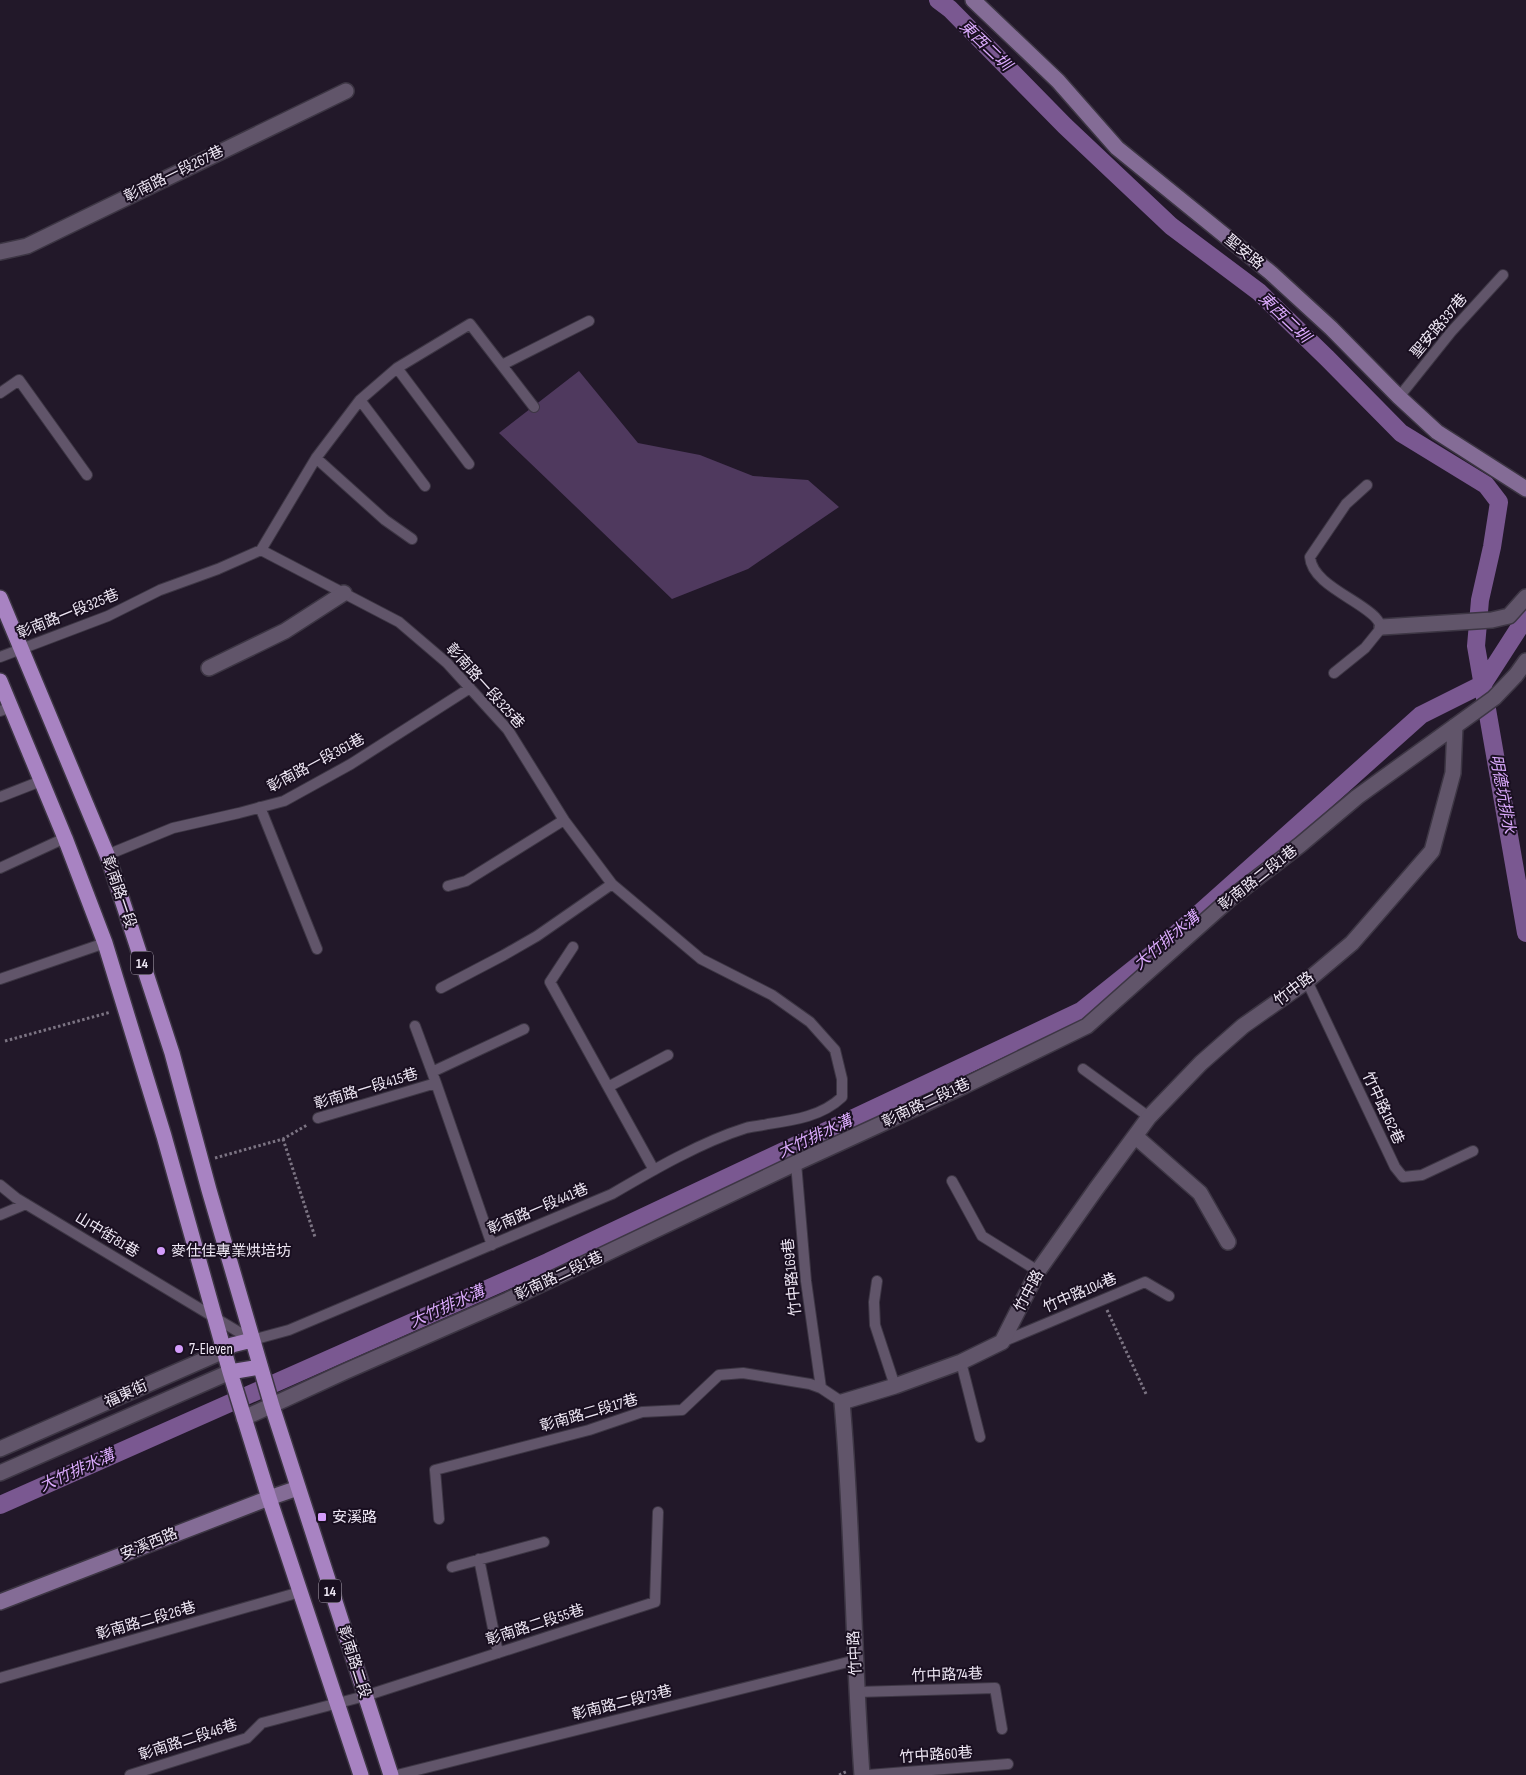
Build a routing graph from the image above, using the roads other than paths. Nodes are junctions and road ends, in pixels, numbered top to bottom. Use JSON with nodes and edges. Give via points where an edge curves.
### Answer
{"nodes":[{"id":1,"x":973,"y":0,"type":"edge"},
{"id":2,"x":346,"y":90,"type":"dead end"},
{"id":3,"x":0,"y":252,"type":"edge"},
{"id":4,"x":1502,"y":275,"type":"dead end"},
{"id":5,"x":589,"y":321,"type":"dead end"},
{"id":6,"x":502,"y":365,"type":"junction"},
{"id":7,"x":397,"y":368,"type":"junction"},
{"id":8,"x":0,"y":393,"type":"edge"},
{"id":9,"x":1399,"y":397,"type":"junction"},
{"id":10,"x":360,"y":400,"type":"junction"},
{"id":11,"x":534,"y":407,"type":"dead end"},
{"id":12,"x":316,"y":458,"type":"junction"},
{"id":13,"x":468,"y":464,"type":"dead end"},
{"id":14,"x":87,"y":475,"type":"dead end"},
{"id":15,"x":1367,"y":485,"type":"dead end"},
{"id":16,"x":425,"y":486,"type":"dead end"},
{"id":17,"x":1526,"y":488,"type":"edge"},
{"id":18,"x":412,"y":539,"type":"dead end"},
{"id":19,"x":261,"y":550,"type":"junction"},
{"id":20,"x":344,"y":593,"type":"junction"},
{"id":21,"x":1526,"y":597,"type":"edge"},
{"id":22,"x":0,"y":598,"type":"edge"},
{"id":23,"x":1382,"y":627,"type":"junction"},
{"id":24,"x":21,"y":649,"type":"junction"},
{"id":25,"x":0,"y":657,"type":"edge"},
{"id":26,"x":1526,"y":661,"type":"edge"},
{"id":27,"x":209,"y":668,"type":"dead end"},
{"id":28,"x":1334,"y":673,"type":"dead end"},
{"id":29,"x":0,"y":681,"type":"edge"},
{"id":30,"x":470,"y":688,"type":"junction"},
{"id":31,"x":6,"y":709,"type":"edge"},
{"id":32,"x":1455,"y":726,"type":"junction"},
{"id":33,"x":41,"y":781,"type":"junction"},
{"id":34,"x":0,"y":797,"type":"edge"},
{"id":35,"x":260,"y":807,"type":"junction"},
{"id":36,"x":564,"y":820,"type":"junction"},
{"id":37,"x":65,"y":838,"type":"junction"},
{"id":38,"x":107,"y":855,"type":"junction"},
{"id":39,"x":0,"y":868,"type":"edge"},
{"id":40,"x":612,"y":884,"type":"junction"},
{"id":41,"x":448,"y":886,"type":"dead end"},
{"id":42,"x":104,"y":943,"type":"junction"},
{"id":43,"x":573,"y":947,"type":"dead end"},
{"id":44,"x":317,"y":948,"type":"dead end"},
{"id":45,"x":0,"y":979,"type":"edge"},
{"id":46,"x":1307,"y":981,"type":"junction"},
{"id":47,"x":441,"y":988,"type":"dead end"},
{"id":48,"x":415,"y":1026,"type":"dead end"},
{"id":49,"x":524,"y":1029,"type":"dead end"},
{"id":50,"x":668,"y":1055,"type":"dead end"},
{"id":51,"x":1083,"y":1069,"type":"dead end"},
{"id":52,"x":432,"y":1072,"type":"junction"},
{"id":53,"x":436,"y":1083,"type":"junction"},
{"id":54,"x":608,"y":1088,"type":"junction"},
{"id":55,"x":834,"y":1105,"type":"joint"},
{"id":56,"x":1149,"y":1116,"type":"junction"},
{"id":57,"x":318,"y":1118,"type":"road end"},
{"id":58,"x":1135,"y":1136,"type":"junction"},
{"id":59,"x":1473,"y":1151,"type":"dead end"},
{"id":60,"x":796,"y":1162,"type":"junction"},
{"id":61,"x":654,"y":1170,"type":"junction"},
{"id":62,"x":952,"y":1181,"type":"dead end"},
{"id":63,"x":0,"y":1185,"type":"edge"},
{"id":64,"x":26,"y":1204,"type":"junction"},
{"id":65,"x":0,"y":1215,"type":"edge"},
{"id":66,"x":1228,"y":1242,"type":"dead end"},
{"id":67,"x":492,"y":1245,"type":"junction"},
{"id":68,"x":1038,"y":1271,"type":"junction"},
{"id":69,"x":877,"y":1281,"type":"dead end"},
{"id":70,"x":1169,"y":1296,"type":"dead end"},
{"id":71,"x":214,"y":1317,"type":"junction"},
{"id":72,"x":252,"y":1340,"type":"junction"},
{"id":73,"x":1002,"y":1342,"type":"junction"},
{"id":74,"x":224,"y":1351,"type":"junction"},
{"id":75,"x":960,"y":1362,"type":"junction"},
{"id":76,"x":260,"y":1367,"type":"junction"},
{"id":77,"x":230,"y":1372,"type":"junction"},
{"id":78,"x":895,"y":1386,"type":"junction"},
{"id":79,"x":821,"y":1388,"type":"junction"},
{"id":80,"x":134,"y":1390,"type":"junction"},
{"id":81,"x":842,"y":1402,"type":"junction"},
{"id":82,"x":272,"y":1406,"type":"junction"},
{"id":83,"x":142,"y":1410,"type":"junction"},
{"id":84,"x":72,"y":1418,"type":"junction"},
{"id":85,"x":244,"y":1418,"type":"junction"},
{"id":86,"x":82,"y":1437,"type":"junction"},
{"id":87,"x":980,"y":1437,"type":"dead end"},
{"id":88,"x":0,"y":1449,"type":"edge"},
{"id":89,"x":0,"y":1473,"type":"edge"},
{"id":90,"x":298,"y":1488,"type":"junction"},
{"id":91,"x":269,"y":1498,"type":"junction"},
{"id":92,"x":658,"y":1512,"type":"dead end"},
{"id":93,"x":439,"y":1519,"type":"dead end"},
{"id":94,"x":544,"y":1542,"type":"dead end"},
{"id":95,"x":479,"y":1559,"type":"junction"},
{"id":96,"x":452,"y":1567,"type":"dead end"},
{"id":97,"x":300,"y":1592,"type":"junction"},
{"id":98,"x":0,"y":1602,"type":"edge"},
{"id":99,"x":498,"y":1652,"type":"junction"},
{"id":100,"x":856,"y":1660,"type":"junction"},
{"id":101,"x":0,"y":1678,"type":"edge"},
{"id":102,"x":857,"y":1692,"type":"junction"},
{"id":103,"x":365,"y":1696,"type":"junction"},
{"id":104,"x":337,"y":1702,"type":"junction"},
{"id":105,"x":1002,"y":1729,"type":"dead end"},
{"id":106,"x":1008,"y":1764,"type":"dead end"},
{"id":107,"x":130,"y":1775,"type":"edge"},
{"id":108,"x":361,"y":1775,"type":"edge"},
{"id":109,"x":391,"y":1775,"type":"edge"},
{"id":110,"x":396,"y":1775,"type":"edge"},
{"id":111,"x":862,"y":1775,"type":"edge"},
{"id":112,"x":868,"y":1775,"type":"edge"}],
"edges":[{"from":1,"to":9,"type":"street","name":"聖安路","via":[[1058,81],[1117,148],[1270,274],[1331,328]]},
{"from":2,"to":3,"type":"street","name":"彰南路一段267巷","via":[[27,246]]},
{"from":4,"to":9,"type":"lane","name":"聖安路337巷"},
{"from":5,"to":6,"type":"lane"},
{"from":6,"to":7,"type":"lane","via":[[470,324]]},
{"from":6,"to":11,"type":"lane"},
{"from":7,"to":10,"type":"lane"},
{"from":7,"to":13,"type":"lane"},
{"from":8,"to":14,"type":"lane","via":[[19,380]]},
{"from":9,"to":17,"type":"street","name":"聖安路","via":[[1437,432]]},
{"from":10,"to":12,"type":"lane"},
{"from":10,"to":16,"type":"lane"},
{"from":12,"to":18,"type":"lane","via":[[385,520]]},
{"from":12,"to":19,"type":"lane"},
{"from":15,"to":23,"type":"lane","via":[[1346,504],[1310,557],[1310,565],[1324,581],[1375,617]]},
{"from":19,"to":20,"type":"lane","name":"彰南路一段325巷"},
{"from":19,"to":24,"type":"lane","name":"彰南路一段325巷","via":[[160,590],[108,616]]},
{"from":20,"to":27,"type":"street","via":[[285,631]]},
{"from":20,"to":30,"type":"lane","name":"彰南路一段325巷","via":[[399,622],[447,663]]},
{"from":21,"to":23,"type":"street","via":[[1509,616],[1492,620]]},
{"from":22,"to":24,"type":"main road","name":"彰南路一段","number":"14"},
{"from":23,"to":28,"type":"lane","via":[[1365,648]]},
{"from":24,"to":25,"type":"lane","name":"彰南路一段325巷"},
{"from":24,"to":38,"type":"main road","name":"彰南路一段","number":"14"},
{"from":26,"to":32,"type":"street","name":"彰南路二段1巷","via":[[1494,698]]},
{"from":29,"to":31,"type":"main road","name":"彰南路一段","number":"14"},
{"from":30,"to":35,"type":"lane","name":"彰南路一段361巷","via":[[351,764],[284,801]]},
{"from":30,"to":36,"type":"lane","name":"彰南路一段325巷","via":[[508,730]]},
{"from":31,"to":33,"type":"main road","name":"彰南路一段","number":"14"},
{"from":32,"to":46,"type":"street","name":"竹中路","via":[[1453,773],[1432,851],[1352,943]]},
{"from":32,"to":60,"type":"street","name":"彰南路二段1巷","via":[[1357,797],[1231,898],[1087,1026]]},
{"from":33,"to":34,"type":"lane"},
{"from":33,"to":37,"type":"main road","name":"彰南路一段","number":"14"},
{"from":35,"to":38,"type":"lane","name":"彰南路一段361巷","via":[[173,828]]},
{"from":35,"to":44,"type":"lane"},
{"from":36,"to":40,"type":"lane","name":"彰南路一段325巷"},
{"from":36,"to":41,"type":"lane","via":[[466,881]]},
{"from":37,"to":39,"type":"lane"},
{"from":37,"to":42,"type":"main road","name":"彰南路一段","number":"14"},
{"from":38,"to":72,"type":"main road","name":"彰南路一段","number":"14","via":[[172,1054]]},
{"from":40,"to":47,"type":"lane","via":[[537,936]]},
{"from":40,"to":55,"type":"lane","name":"彰南路一段325巷","via":[[702,959],[772,996],[810,1022],[835,1050],[842,1079],[842,1097]]},
{"from":42,"to":45,"type":"lane"},
{"from":42,"to":71,"type":"main road","name":"彰南路一段","number":"14","via":[[164,1136]]},
{"from":43,"to":54,"type":"lane","via":[[550,982]]},
{"from":46,"to":56,"type":"street","name":"竹中路","via":[[1243,1026],[1200,1063]]},
{"from":46,"to":59,"type":"lane","name":"竹中路162巷","via":[[1395,1167],[1403,1177],[1422,1175]]},
{"from":48,"to":52,"type":"lane"},
{"from":49,"to":52,"type":"lane"},
{"from":50,"to":54,"type":"lane"},
{"from":51,"to":56,"type":"lane"},
{"from":52,"to":53,"type":"lane"},
{"from":53,"to":57,"type":"lane","name":"彰南路一段415巷"},
{"from":53,"to":67,"type":"lane","name":"彰南路一段415巷"},
{"from":54,"to":61,"type":"lane"},
{"from":55,"to":61,"type":"lane","name":"彰南路一段441巷","via":[[802,1120],[747,1128]]},
{"from":56,"to":58,"type":"street","name":"竹中路"},
{"from":58,"to":66,"type":"street","via":[[1200,1193]]},
{"from":58,"to":68,"type":"street","name":"竹中路"},
{"from":60,"to":79,"type":"lane","name":"竹中路169巷","via":[[806,1281]]},
{"from":60,"to":82,"type":"street","name":"彰南路二段1巷","via":[[516,1296]]},
{"from":61,"to":67,"type":"lane","name":"彰南路一段441巷","via":[[612,1194]]},
{"from":62,"to":68,"type":"lane","via":[[982,1236]]},
{"from":63,"to":64,"type":"lane","name":"山中街81巷"},
{"from":64,"to":65,"type":"lane"},
{"from":64,"to":71,"type":"lane","name":"山中街81巷"},
{"from":67,"to":72,"type":"lane","name":"彰南路一段441巷","via":[[289,1330]]},
{"from":68,"to":73,"type":"street","name":"竹中路"},
{"from":69,"to":78,"type":"lane","via":[[875,1325]]},
{"from":70,"to":73,"type":"lane","name":"竹中路104巷","via":[[1144,1282]]},
{"from":71,"to":72,"type":"lane","name":"山中街81巷"},
{"from":71,"to":74,"type":"main road","name":"彰南路一段","number":"14"},
{"from":72,"to":74,"type":"main road","name":"福東街","via":[[232,1345]]},
{"from":72,"to":76,"type":"main road","number":"14"},
{"from":73,"to":75,"type":"street"},
{"from":74,"to":77,"type":"main road","number":"14"},
{"from":74,"to":80,"type":"street","name":"福東街"},
{"from":75,"to":78,"type":"street"},
{"from":75,"to":87,"type":"lane"},
{"from":76,"to":77,"type":"main road"},
{"from":76,"to":82,"type":"main road","number":"14"},
{"from":77,"to":83,"type":"street","name":"福東街"},
{"from":77,"to":85,"type":"main road","number":"14"},
{"from":78,"to":81,"type":"street"},
{"from":79,"to":81,"type":"lane","name":"彰南路二段17巷"},
{"from":79,"to":93,"type":"lane","name":"彰南路二段17巷","via":[[743,1373],[719,1375],[682,1410],[642,1412],[589,1430],[435,1470]]},
{"from":80,"to":83,"type":"street"},
{"from":80,"to":84,"type":"street","name":"福東街"},
{"from":81,"to":100,"type":"street","name":"竹中路","via":[[849,1477]]},
{"from":82,"to":85,"type":"street","name":"彰南路二段1巷"},
{"from":82,"to":90,"type":"main road","name":"彰南路二段","number":"14"},
{"from":83,"to":86,"type":"street","name":"福東街"},
{"from":84,"to":86,"type":"street"},
{"from":84,"to":88,"type":"street","name":"福東街"},
{"from":85,"to":91,"type":"main road","name":"彰南路二段","number":"14"},
{"from":86,"to":89,"type":"street","name":"福東街"},
{"from":90,"to":91,"type":"street","name":"安溪西路"},
{"from":90,"to":103,"type":"main road","name":"彰南路二段","number":"14"},
{"from":91,"to":97,"type":"main road","name":"彰南路二段","number":"14"},
{"from":91,"to":98,"type":"street","name":"安溪西路"},
{"from":92,"to":99,"type":"lane","name":"彰南路二段55巷","via":[[655,1602]]},
{"from":94,"to":95,"type":"lane"},
{"from":95,"to":96,"type":"lane"},
{"from":95,"to":99,"type":"lane"},
{"from":97,"to":101,"type":"lane","name":"彰南路二段26巷"},
{"from":97,"to":104,"type":"main road","name":"彰南路二段","number":"14"},
{"from":99,"to":103,"type":"lane","name":"彰南路二段55巷"},
{"from":100,"to":102,"type":"street","name":"竹中路"},
{"from":100,"to":110,"type":"lane","name":"彰南路二段73巷"},
{"from":102,"to":105,"type":"lane","name":"竹中路74巷","via":[[996,1688]]},
{"from":102,"to":111,"type":"street","name":"竹中路"},
{"from":103,"to":104,"type":"lane","name":"彰南路二段55巷"},
{"from":103,"to":109,"type":"main road","name":"彰南路二段","number":"14"},
{"from":104,"to":107,"type":"lane","name":"彰南路二段46巷","via":[[262,1724],[247,1738]]},
{"from":104,"to":108,"type":"main road","name":"彰南路二段","number":"14"},
{"from":106,"to":112,"type":"lane","name":"竹中路60巷"}]}
